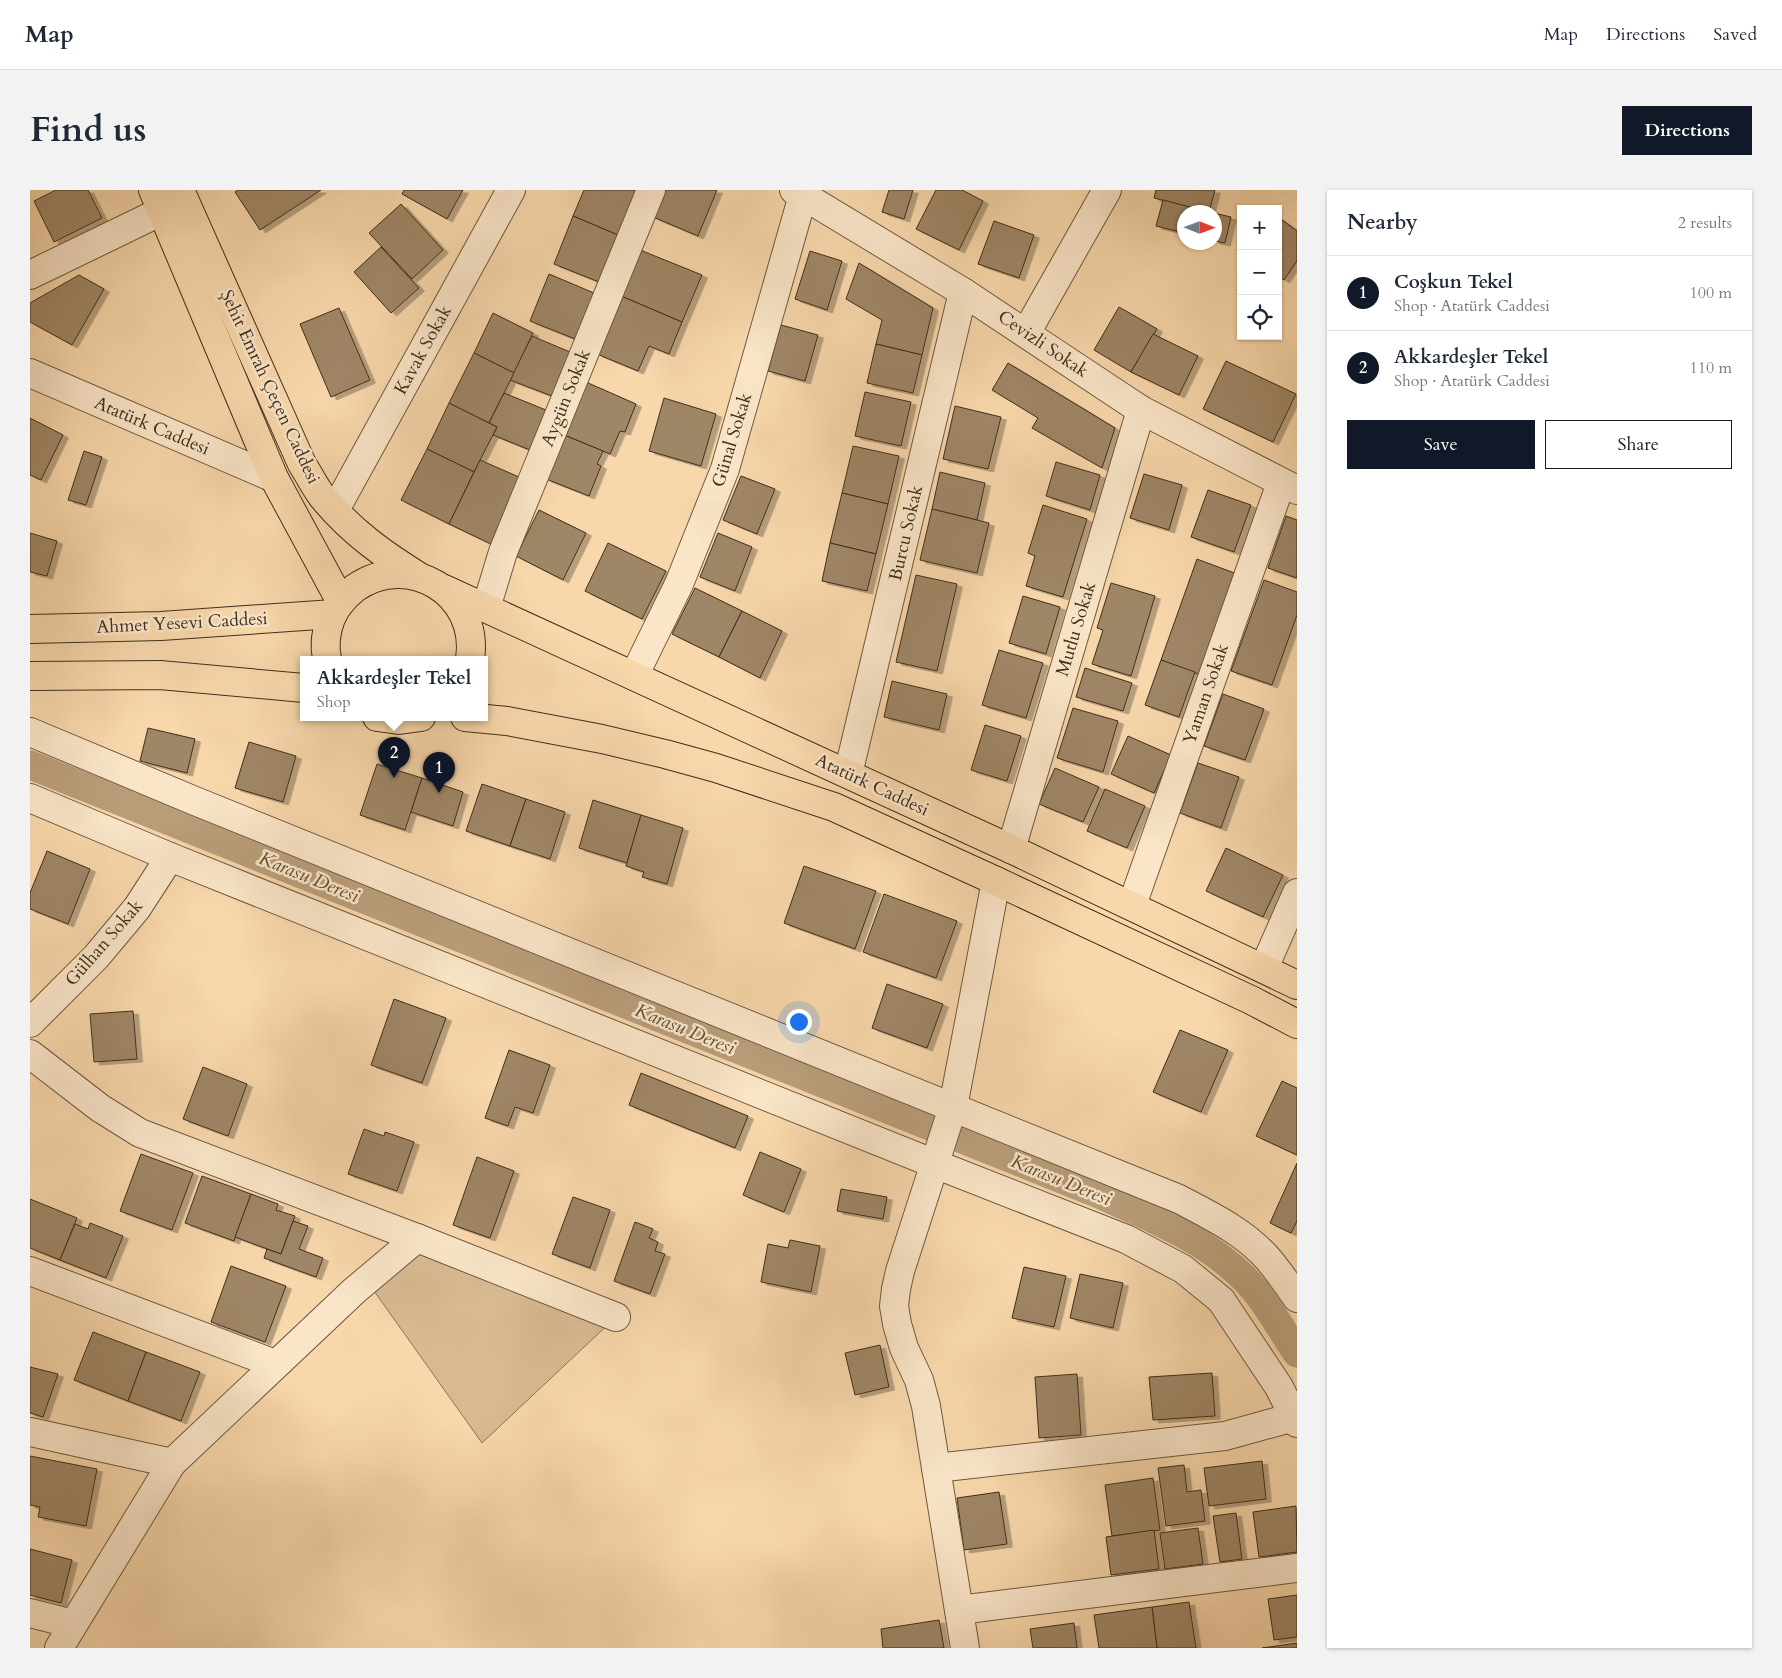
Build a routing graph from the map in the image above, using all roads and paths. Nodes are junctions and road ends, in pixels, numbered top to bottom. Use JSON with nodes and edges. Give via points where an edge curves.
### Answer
{"nodes":[{"id":1,"x":511,"y":190,"type":"edge"},
{"id":2,"x":651,"y":190,"type":"edge"},
{"id":3,"x":1107,"y":190,"type":"edge"},
{"id":4,"x":799,"y":192,"type":"edge"},
{"id":5,"x":173,"y":195,"type":"edge"},
{"id":6,"x":30,"y":275,"type":"edge"},
{"id":7,"x":964,"y":292,"type":"junction"},
{"id":8,"x":1026,"y":333,"type":"junction"},
{"id":9,"x":30,"y":373,"type":"edge"},
{"id":10,"x":1141,"y":410,"type":"junction"},
{"id":11,"x":274,"y":478,"type":"junction"},
{"id":12,"x":1289,"y":487,"type":"edge"},
{"id":13,"x":335,"y":510,"type":"junction"},
{"id":14,"x":418,"y":576,"type":"junction"},
{"id":15,"x":444,"y":590,"type":"junction"},
{"id":16,"x":337,"y":608,"type":"junction"},
{"id":17,"x":486,"y":608,"type":"junction"},
{"id":18,"x":30,"y":629,"type":"edge"},
{"id":19,"x":327,"y":656,"type":"edge"},
{"id":20,"x":470,"y":656,"type":"edge"},
{"id":21,"x":30,"y":676,"type":"edge"},
{"id":22,"x":634,"y":676,"type":"junction"},
{"id":23,"x":300,"y":688,"type":"edge"},
{"id":24,"x":488,"y":719,"type":"edge"},
{"id":25,"x":30,"y":732,"type":"edge"},
{"id":26,"x":848,"y":774,"type":"junction"},
{"id":27,"x":30,"y":798,"type":"edge"},
{"id":28,"x":1011,"y":849,"type":"junction"},
{"id":29,"x":170,"y":857,"type":"junction"},
{"id":30,"x":996,"y":880,"type":"junction"},
{"id":31,"x":1297,"y":893,"type":"edge"},
{"id":32,"x":1132,"y":905,"type":"junction"},
{"id":33,"x":1264,"y":968,"type":"junction"},
{"id":34,"x":1297,"y":985,"type":"edge"},
{"id":35,"x":30,"y":1023,"type":"edge"},
{"id":36,"x":1297,"y":1024,"type":"edge"},
{"id":37,"x":30,"y":1054,"type":"edge"},
{"id":38,"x":953,"y":1107,"type":"junction"},
{"id":39,"x":935,"y":1164,"type":"junction"},
{"id":40,"x":418,"y":1238,"type":"junction"},
{"id":41,"x":30,"y":1270,"type":"edge"},
{"id":42,"x":1297,"y":1298,"type":"edge"},
{"id":43,"x":616,"y":1317,"type":"dead end"},
{"id":44,"x":276,"y":1364,"type":"junction"},
{"id":45,"x":1296,"y":1420,"type":"edge"},
{"id":46,"x":30,"y":1432,"type":"edge"},
{"id":47,"x":172,"y":1463,"type":"junction"},
{"id":48,"x":936,"y":1468,"type":"junction"},
{"id":49,"x":1297,"y":1568,"type":"edge"},
{"id":50,"x":959,"y":1610,"type":"junction"},
{"id":51,"x":30,"y":1613,"type":"edge"},
{"id":52,"x":73,"y":1624,"type":"junction"},
{"id":53,"x":59,"y":1648,"type":"edge"},
{"id":54,"x":965,"y":1648,"type":"edge"}],
"edges":[{"from":1,"to":13,"type":"street","name":"Kavak Sokak"},
{"from":2,"to":17,"type":"street","name":"Aygün Sokak","via":[[503,552]]},
{"from":3,"to":8,"type":"street"},
{"from":4,"to":7,"type":"street","name":"Cevizli Sokak"},
{"from":4,"to":22,"type":"street","name":"Günal Sokak","via":[[725,469],[679,584]]},
{"from":5,"to":6,"type":"street"},
{"from":5,"to":11,"type":"highway","name":"Şehit Emrah Çeçen Caddesi"},
{"from":5,"to":13,"type":"highway","name":"Şehit Emrah Çeçen Caddesi","via":[[302,464],[324,499]]},
{"from":7,"to":8,"type":"street","name":"Cevizli Sokak"},
{"from":7,"to":26,"type":"street","name":"Burcu Sokak"},
{"from":8,"to":10,"type":"street","name":"Cevizli Sokak"},
{"from":9,"to":11,"type":"street","name":"Atatürk Caddesi"},
{"from":10,"to":12,"type":"street","name":"Cevizli Sokak"},
{"from":10,"to":28,"type":"street","name":"Mutlu Sokak"},
{"from":11,"to":16,"type":"highway","name":"Şehit Emrah Çeçen Caddesi"},
{"from":12,"to":32,"type":"street","name":"Yaman Sokak"},
{"from":13,"to":14,"type":"highway","name":"Şehit Emrah Çeçen Caddesi","via":[[376,549]]},
{"from":14,"to":15,"type":"highway","name":"Atatürk Caddesi"},
{"from":14,"to":16,"type":"highway","name":"Atatürk Caddesi","via":[[376,577],[362,583]]},
{"from":15,"to":17,"type":"highway","name":"Atatürk Caddesi"},
{"from":15,"to":20,"type":"highway","name":"Atatürk Caddesi","via":[[462,611],[468,624]]},
{"from":16,"to":18,"type":"highway","name":"Ahmet Yesevi Caddesi","via":[[161,626]]},
{"from":16,"to":19,"type":"highway","via":[[328,627]]},
{"from":17,"to":22,"type":"highway","name":"Atatürk Caddesi"},
{"from":21,"to":23,"type":"highway","via":[[160,675]]},
{"from":22,"to":26,"type":"highway","name":"Atatürk Caddesi"},
{"from":24,"to":30,"type":"highway","name":"Atatürk Caddesi","via":[[602,739],[716,768],[834,807]]},
{"from":25,"to":38,"type":"street"},
{"from":26,"to":28,"type":"highway","name":"Atatürk Caddesi"},
{"from":27,"to":29,"type":"street"},
{"from":28,"to":32,"type":"highway","name":"Atatürk Caddesi"},
{"from":29,"to":35,"type":"street","name":"Gülhan Sokak","via":[[137,908],[96,957]]},
{"from":29,"to":39,"type":"street"},
{"from":30,"to":36,"type":"highway","name":"Atatürk Caddesi"},
{"from":30,"to":38,"type":"street"},
{"from":31,"to":33,"type":"street"},
{"from":32,"to":33,"type":"highway","name":"Atatürk Caddesi"},
{"from":33,"to":34,"type":"highway","name":"Atatürk Caddesi"},
{"from":37,"to":40,"type":"street","via":[[100,1108],[140,1133]]},
{"from":38,"to":39,"type":"street"},
{"from":38,"to":42,"type":"street","via":[[1179,1199],[1220,1221],[1251,1242]]},
{"from":39,"to":45,"type":"street","via":[[1096,1226],[1183,1269],[1221,1300],[1279,1387]]},
{"from":39,"to":48,"type":"street","via":[[900,1271],[894,1306],[904,1348],[919,1380],[926,1406]]},
{"from":40,"to":43,"type":"street"},
{"from":40,"to":44,"type":"street","via":[[354,1291]]},
{"from":41,"to":44,"type":"street"},
{"from":44,"to":47,"type":"street"},
{"from":45,"to":48,"type":"street","via":[[1225,1436]]},
{"from":46,"to":47,"type":"street"},
{"from":47,"to":52,"type":"street"},
{"from":48,"to":50,"type":"street"},
{"from":49,"to":50,"type":"street"},
{"from":50,"to":54,"type":"street"},
{"from":51,"to":52,"type":"street"},
{"from":52,"to":53,"type":"street"}]}
